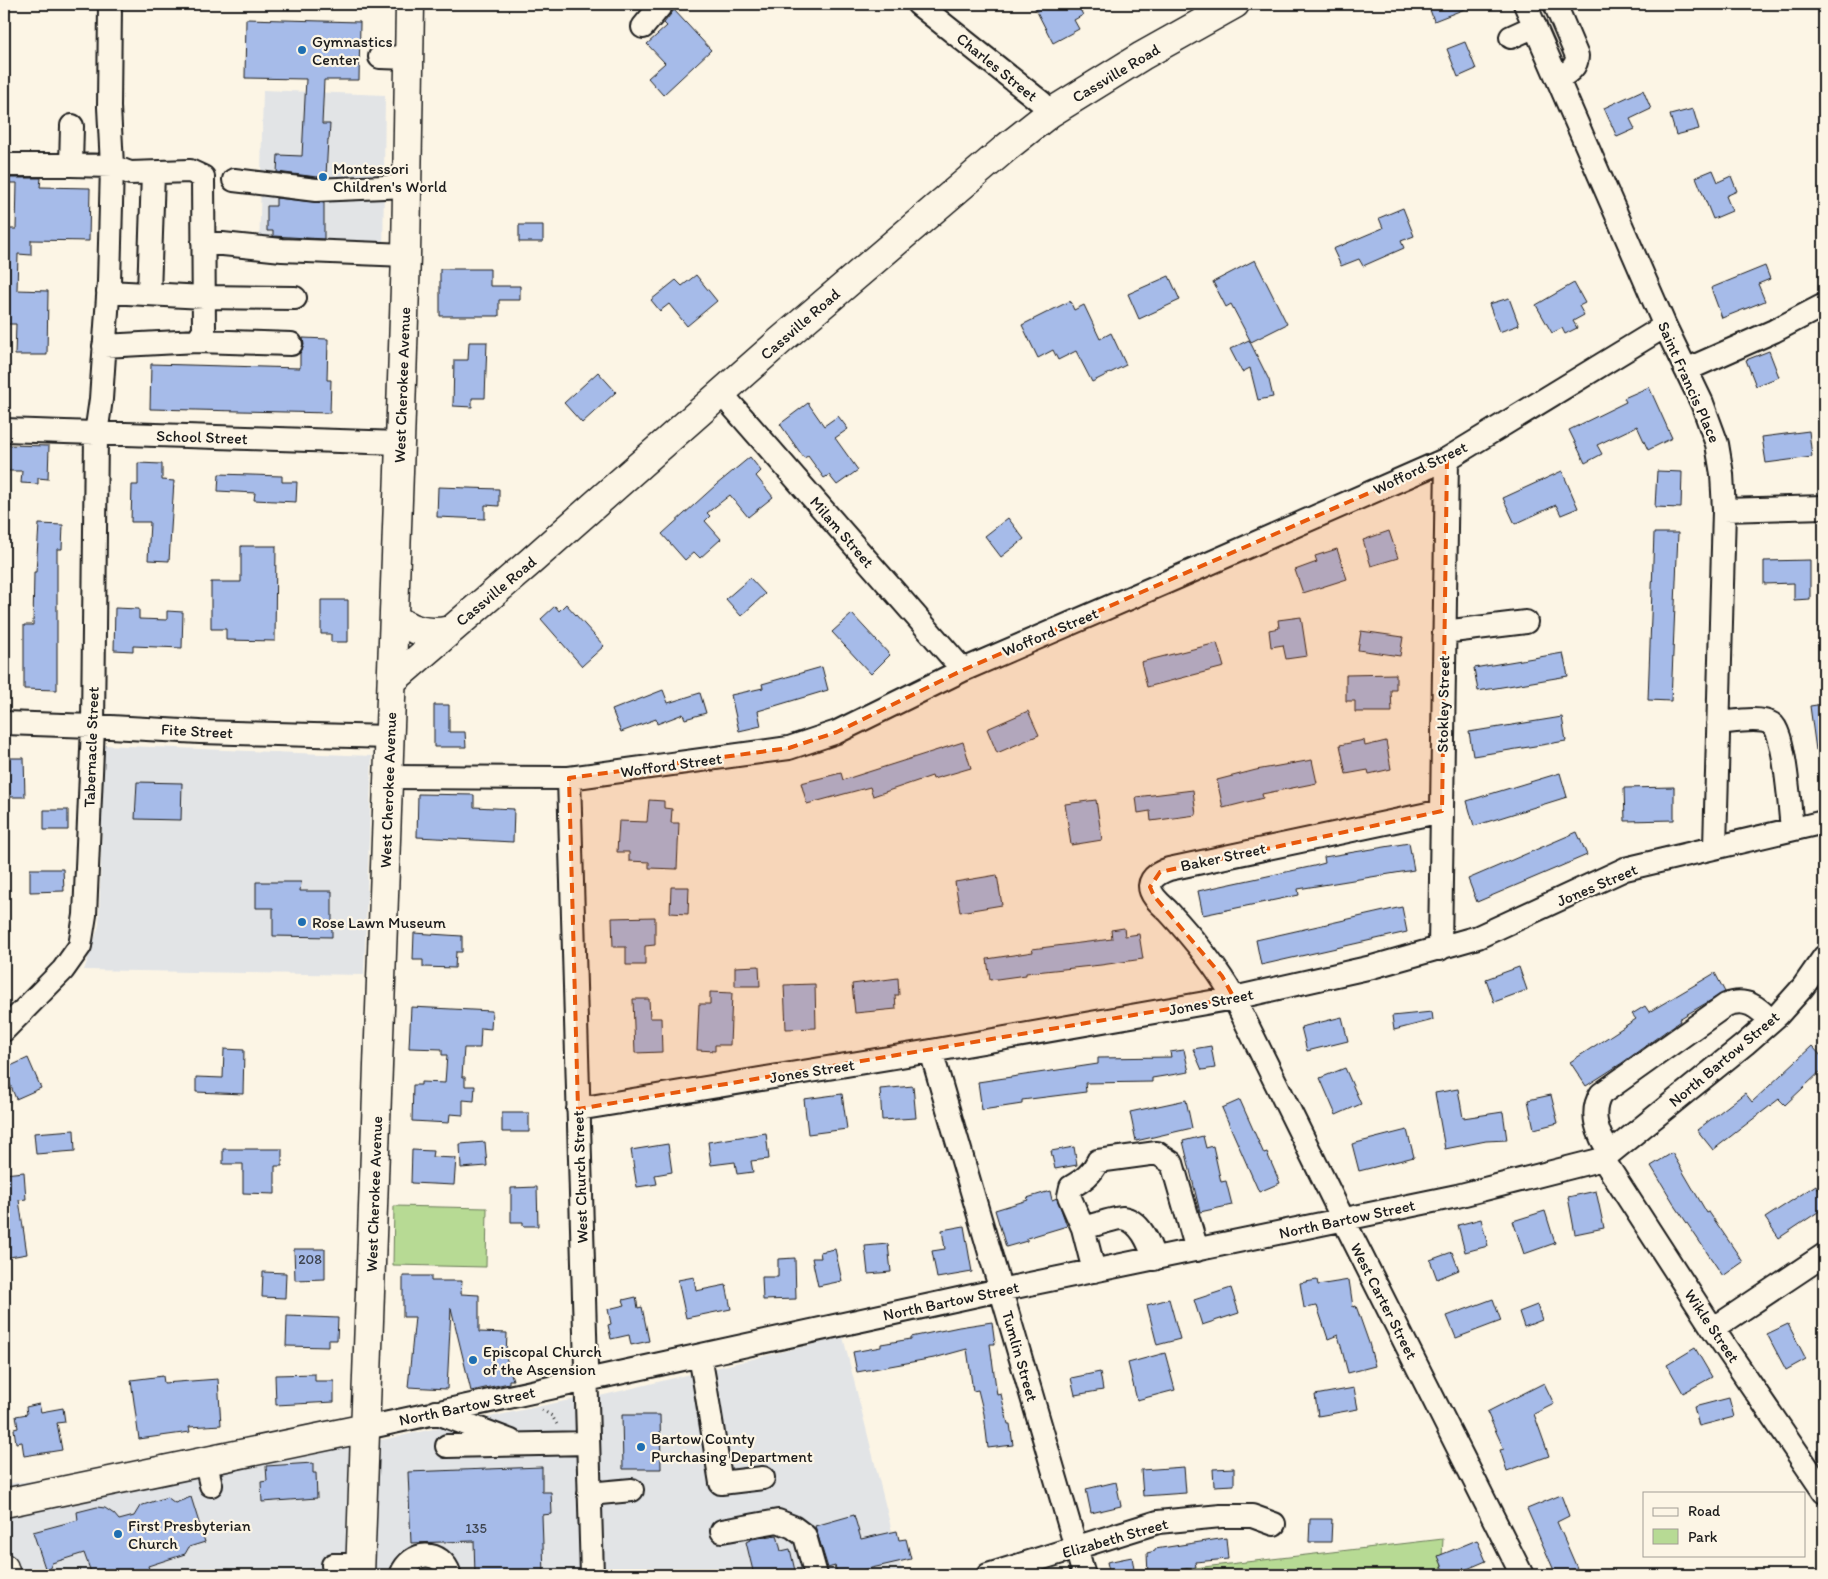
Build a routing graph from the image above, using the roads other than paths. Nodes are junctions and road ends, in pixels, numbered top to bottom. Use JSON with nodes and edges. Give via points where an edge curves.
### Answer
{"nodes":[{"id":1,"x":110,"y":4,"type":"edge"},
{"id":2,"x":410,"y":4,"type":"edge"},
{"id":3,"x":662,"y":4,"type":"edge"},
{"id":4,"x":918,"y":4,"type":"edge"},
{"id":5,"x":1235,"y":4,"type":"edge"},
{"id":6,"x":1525,"y":4,"type":"edge"},
{"id":7,"x":1554,"y":4,"type":"edge"},
{"id":8,"x":642,"y":26,"type":"dead end"},
{"id":9,"x":1535,"y":26,"type":"junction"},
{"id":10,"x":1511,"y":37,"type":"dead end"},
{"id":11,"x":380,"y":57,"type":"dead end"},
{"id":12,"x":409,"y":58,"type":"junction"},
{"id":13,"x":1558,"y":79,"type":"junction"},
{"id":14,"x":1050,"y":113,"type":"junction"},
{"id":15,"x":72,"y":126,"type":"dead end"},
{"id":16,"x":4,"y":165,"type":"edge"},
{"id":17,"x":71,"y":165,"type":"junction"},
{"id":18,"x":112,"y":166,"type":"junction"},
{"id":19,"x":153,"y":173,"type":"junction"},
{"id":20,"x":234,"y":180,"type":"dead end"},
{"id":21,"x":407,"y":186,"type":"junction"},
{"id":22,"x":203,"y":242,"type":"junction"},
{"id":23,"x":406,"y":255,"type":"junction"},
{"id":24,"x":108,"y":292,"type":"junction"},
{"id":25,"x":149,"y":294,"type":"junction"},
{"id":26,"x":204,"y":297,"type":"junction"},
{"id":27,"x":295,"y":298,"type":"dead end"},
{"id":28,"x":1824,"y":305,"type":"edge"},
{"id":29,"x":1665,"y":326,"type":"junction"},
{"id":30,"x":197,"y":342,"type":"junction"},
{"id":31,"x":290,"y":344,"type":"dead end"},
{"id":32,"x":104,"y":346,"type":"junction"},
{"id":33,"x":1686,"y":370,"type":"junction"},
{"id":34,"x":721,"y":393,"type":"junction"},
{"id":35,"x":4,"y":430,"type":"edge"},
{"id":36,"x":96,"y":434,"type":"junction"},
{"id":37,"x":400,"y":443,"type":"junction"},
{"id":38,"x":1447,"y":459,"type":"junction"},
{"id":39,"x":1824,"y":507,"type":"edge"},
{"id":40,"x":1724,"y":510,"type":"junction"},
{"id":41,"x":394,"y":617,"type":"junction"},
{"id":42,"x":1526,"y":622,"type":"dead end"},
{"id":43,"x":450,"y":630,"type":"junction"},
{"id":44,"x":1444,"y":632,"type":"junction"},
{"id":45,"x":962,"y":670,"type":"junction"},
{"id":46,"x":392,"y":681,"type":"junction"},
{"id":47,"x":4,"y":723,"type":"edge"},
{"id":48,"x":1718,"y":723,"type":"junction"},
{"id":49,"x":92,"y":726,"type":"junction"},
{"id":50,"x":390,"y":737,"type":"junction"},
{"id":51,"x":388,"y":777,"type":"junction"},
{"id":52,"x":569,"y":778,"type":"junction"},
{"id":53,"x":1442,"y":811,"type":"junction"},
{"id":54,"x":1824,"y":822,"type":"edge"},
{"id":55,"x":1792,"y":830,"type":"junction"},
{"id":56,"x":1715,"y":847,"type":"junction"},
{"id":57,"x":1440,"y":949,"type":"junction"},
{"id":58,"x":1824,"y":957,"type":"edge"},
{"id":59,"x":1234,"y":998,"type":"junction"},
{"id":60,"x":1771,"y":1021,"type":"junction"},
{"id":61,"x":4,"y":1030,"type":"edge"},
{"id":62,"x":931,"y":1051,"type":"junction"},
{"id":63,"x":578,"y":1109,"type":"junction"},
{"id":64,"x":1606,"y":1155,"type":"junction"},
{"id":65,"x":1343,"y":1219,"type":"junction"},
{"id":66,"x":1083,"y":1228,"type":"junction"},
{"id":67,"x":1197,"y":1250,"type":"junction"},
{"id":68,"x":1824,"y":1255,"type":"edge"},
{"id":69,"x":1154,"y":1259,"type":"junction"},
{"id":70,"x":1094,"y":1271,"type":"junction"},
{"id":71,"x":1000,"y":1290,"type":"junction"},
{"id":72,"x":1713,"y":1329,"type":"junction"},
{"id":73,"x":700,"y":1356,"type":"junction"},
{"id":74,"x":586,"y":1381,"type":"junction"},
{"id":75,"x":435,"y":1412,"type":"junction"},
{"id":76,"x":366,"y":1428,"type":"junction"},
{"id":77,"x":588,"y":1443,"type":"junction"},
{"id":78,"x":522,"y":1445,"type":"junction"},
{"id":79,"x":447,"y":1446,"type":"dead end"},
{"id":80,"x":763,"y":1478,"type":"dead end"},
{"id":81,"x":632,"y":1490,"type":"dead end"},
{"id":82,"x":1824,"y":1492,"type":"edge"},
{"id":83,"x":589,"y":1494,"type":"junction"},
{"id":84,"x":4,"y":1503,"type":"edge"},
{"id":85,"x":1274,"y":1524,"type":"dead end"},
{"id":86,"x":722,"y":1531,"type":"dead end"},
{"id":87,"x":1076,"y":1549,"type":"junction"},
{"id":88,"x":334,"y":1565,"type":"dead end"},
{"id":89,"x":4,"y":1568,"type":"edge"},
{"id":90,"x":361,"y":1570,"type":"edge"},
{"id":91,"x":6,"y":1575,"type":"edge"},
{"id":92,"x":401,"y":1575,"type":"edge"},
{"id":93,"x":450,"y":1575,"type":"edge"},
{"id":94,"x":592,"y":1575,"type":"edge"},
{"id":95,"x":816,"y":1575,"type":"edge"},
{"id":96,"x":988,"y":1575,"type":"edge"},
{"id":97,"x":1084,"y":1575,"type":"edge"},
{"id":98,"x":1522,"y":1575,"type":"edge"}],
"edges":[{"from":1,"to":18,"type":"street","name":"Tabernacle Street"},
{"from":2,"to":12,"type":"main road","name":"West Cherokee Avenue"},
{"from":3,"to":8,"type":"street"},
{"from":4,"to":14,"type":"street","name":"Charles Street","via":[[1041,102]]},
{"from":5,"to":14,"type":"main road","name":"Cassville Road"},
{"from":6,"to":9,"type":"street","name":"Saint Francis Place"},
{"from":7,"to":13,"type":"street","via":[[1577,56],[1572,70]]},
{"from":9,"to":10,"type":"street"},
{"from":9,"to":13,"type":"street","name":"Saint Francis Place"},
{"from":11,"to":12,"type":"street"},
{"from":12,"to":21,"type":"main road","name":"West Cherokee Avenue"},
{"from":13,"to":29,"type":"street","name":"Saint Francis Place"},
{"from":14,"to":34,"type":"main road","name":"Cassville Road","via":[[918,222]]},
{"from":15,"to":17,"type":"street"},
{"from":16,"to":17,"type":"street"},
{"from":17,"to":18,"type":"street"},
{"from":18,"to":19,"type":"street","via":[[130,173]]},
{"from":18,"to":24,"type":"street","name":"Tabernacle Street"},
{"from":19,"to":22,"type":"street","via":[[190,172],[203,178]]},
{"from":19,"to":25,"type":"street"},
{"from":20,"to":21,"type":"street","via":[[316,190]]},
{"from":21,"to":23,"type":"main road","name":"West Cherokee Avenue"},
{"from":22,"to":23,"type":"street","via":[[282,250]]},
{"from":22,"to":26,"type":"street"},
{"from":23,"to":37,"type":"main road","name":"West Cherokee Avenue"},
{"from":24,"to":25,"type":"street"},
{"from":24,"to":32,"type":"street","name":"Tabernacle Street"},
{"from":25,"to":26,"type":"street"},
{"from":26,"to":27,"type":"street"},
{"from":26,"to":30,"type":"street","via":[[204,331]]},
{"from":28,"to":33,"type":"street"},
{"from":29,"to":33,"type":"street","name":"Saint Francis Place"},
{"from":29,"to":38,"type":"street","name":"Wofford Street"},
{"from":30,"to":31,"type":"street"},
{"from":30,"to":32,"type":"street"},
{"from":32,"to":36,"type":"street","name":"Tabernacle Street"},
{"from":33,"to":40,"type":"street","name":"Saint Francis Place","via":[[1718,444]]},
{"from":34,"to":43,"type":"main road","name":"Cassville Road"},
{"from":34,"to":45,"type":"street","name":"Milam Street"},
{"from":35,"to":36,"type":"street","name":"School Street"},
{"from":36,"to":37,"type":"street","name":"School Street"},
{"from":36,"to":49,"type":"street","name":"Tabernacle Street"},
{"from":37,"to":41,"type":"main road","name":"West Cherokee Avenue"},
{"from":38,"to":44,"type":"street","name":"Stokley Street"},
{"from":38,"to":45,"type":"street","name":"Wofford Street"},
{"from":39,"to":40,"type":"street"},
{"from":40,"to":48,"type":"street","name":"Saint Francis Place"},
{"from":41,"to":43,"type":"main road","via":[[417,630]]},
{"from":41,"to":46,"type":"main road","name":"West Cherokee Avenue"},
{"from":42,"to":44,"type":"street"},
{"from":43,"to":46,"type":"main road","name":"Cassville Road"},
{"from":44,"to":53,"type":"street","name":"Stokley Street"},
{"from":45,"to":52,"type":"street","name":"Wofford Street","via":[[837,732],[789,748]]},
{"from":46,"to":50,"type":"main road","name":"West Cherokee Avenue"},
{"from":47,"to":49,"type":"street","name":"Fite Street"},
{"from":48,"to":55,"type":"street","via":[[1761,720],[1778,730]]},
{"from":48,"to":56,"type":"street","name":"Saint Francis Place"},
{"from":49,"to":50,"type":"street","name":"Fite Street"},
{"from":49,"to":61,"type":"street","name":"Tabernacle Street","via":[[85,915],[80,946],[63,970]]},
{"from":50,"to":51,"type":"main road","name":"West Cherokee Avenue"},
{"from":51,"to":52,"type":"street","name":"Wofford Street"},
{"from":51,"to":76,"type":"main road","name":"West Cherokee Avenue"},
{"from":52,"to":63,"type":"street","name":"West Church Street"},
{"from":53,"to":57,"type":"street","name":"Stokley Street"},
{"from":53,"to":59,"type":"street","name":"Baker Street","via":[[1160,872],[1150,887],[1154,896],[1190,935]]},
{"from":54,"to":55,"type":"street","name":"Jones Street"},
{"from":55,"to":56,"type":"street","name":"Jones Street"},
{"from":56,"to":57,"type":"street","name":"Jones Street","via":[[1625,869],[1493,931]]},
{"from":57,"to":59,"type":"street","name":"Jones Street"},
{"from":58,"to":60,"type":"street","name":"North Bartow Street","via":[[1803,987]]},
{"from":59,"to":62,"type":"street","name":"Jones Street"},
{"from":59,"to":65,"type":"street","name":"West Carter Street"},
{"from":60,"to":64,"type":"street","name":"North Bartow Street"},
{"from":60,"to":64,"type":"street","name":"Wikle Street","via":[[1752,1004],[1742,1001],[1726,1005],[1601,1094],[1596,1101],[1595,1118]]},
{"from":62,"to":63,"type":"street","name":"Jones Street"},
{"from":62,"to":71,"type":"street","name":"Tumlin Street"},
{"from":63,"to":74,"type":"street","name":"West Church Street"},
{"from":64,"to":65,"type":"street","name":"North Bartow Street","via":[[1456,1196]]},
{"from":64,"to":72,"type":"street","name":"Wikle Street"},
{"from":65,"to":67,"type":"street","name":"North Bartow Street"},
{"from":65,"to":98,"type":"street","name":"West Carter Street"},
{"from":66,"to":67,"type":"street","via":[[1069,1196],[1071,1187],[1087,1177],[1098,1161],[1157,1153],[1172,1164]]},
{"from":66,"to":69,"type":"street","via":[[1121,1218],[1134,1223],[1150,1244]]},
{"from":66,"to":70,"type":"street"},
{"from":67,"to":69,"type":"street","name":"North Bartow Street"},
{"from":68,"to":72,"type":"street"},
{"from":69,"to":70,"type":"street","name":"North Bartow Street"},
{"from":70,"to":71,"type":"street","name":"North Bartow Street"},
{"from":71,"to":73,"type":"street","name":"North Bartow Street"},
{"from":71,"to":87,"type":"street","name":"Tumlin Street"},
{"from":72,"to":82,"type":"street","name":"Wikle Street"},
{"from":73,"to":74,"type":"street","name":"North Bartow Street"},
{"from":73,"to":80,"type":"street","via":[[721,1483]]},
{"from":74,"to":75,"type":"street","name":"North Bartow Street"},
{"from":74,"to":77,"type":"street","name":"West Church Street"},
{"from":75,"to":76,"type":"street","name":"North Bartow Street"},
{"from":75,"to":78,"type":"street"},
{"from":76,"to":84,"type":"main road","name":"North Bartow Street","via":[[208,1472]]},
{"from":76,"to":90,"type":"main road","name":"West Cherokee Avenue"},
{"from":77,"to":78,"type":"street"},
{"from":77,"to":83,"type":"street","name":"West Church Street"},
{"from":78,"to":79,"type":"street"},
{"from":81,"to":83,"type":"street"},
{"from":83,"to":94,"type":"street","name":"West Church Street"},
{"from":85,"to":87,"type":"street","name":"Elizabeth Street","via":[[1252,1516],[1158,1522]]},
{"from":86,"to":95,"type":"street","via":[[778,1521],[793,1527],[805,1536]]},
{"from":87,"to":96,"type":"street","name":"Elizabeth Street"},
{"from":87,"to":97,"type":"street","name":"Tumlin Street"},
{"from":88,"to":90,"type":"street"},
{"from":89,"to":91,"type":"main road"},
{"from":92,"to":93,"type":"street","via":[[416,1557],[433,1556],[446,1566]]}]}
